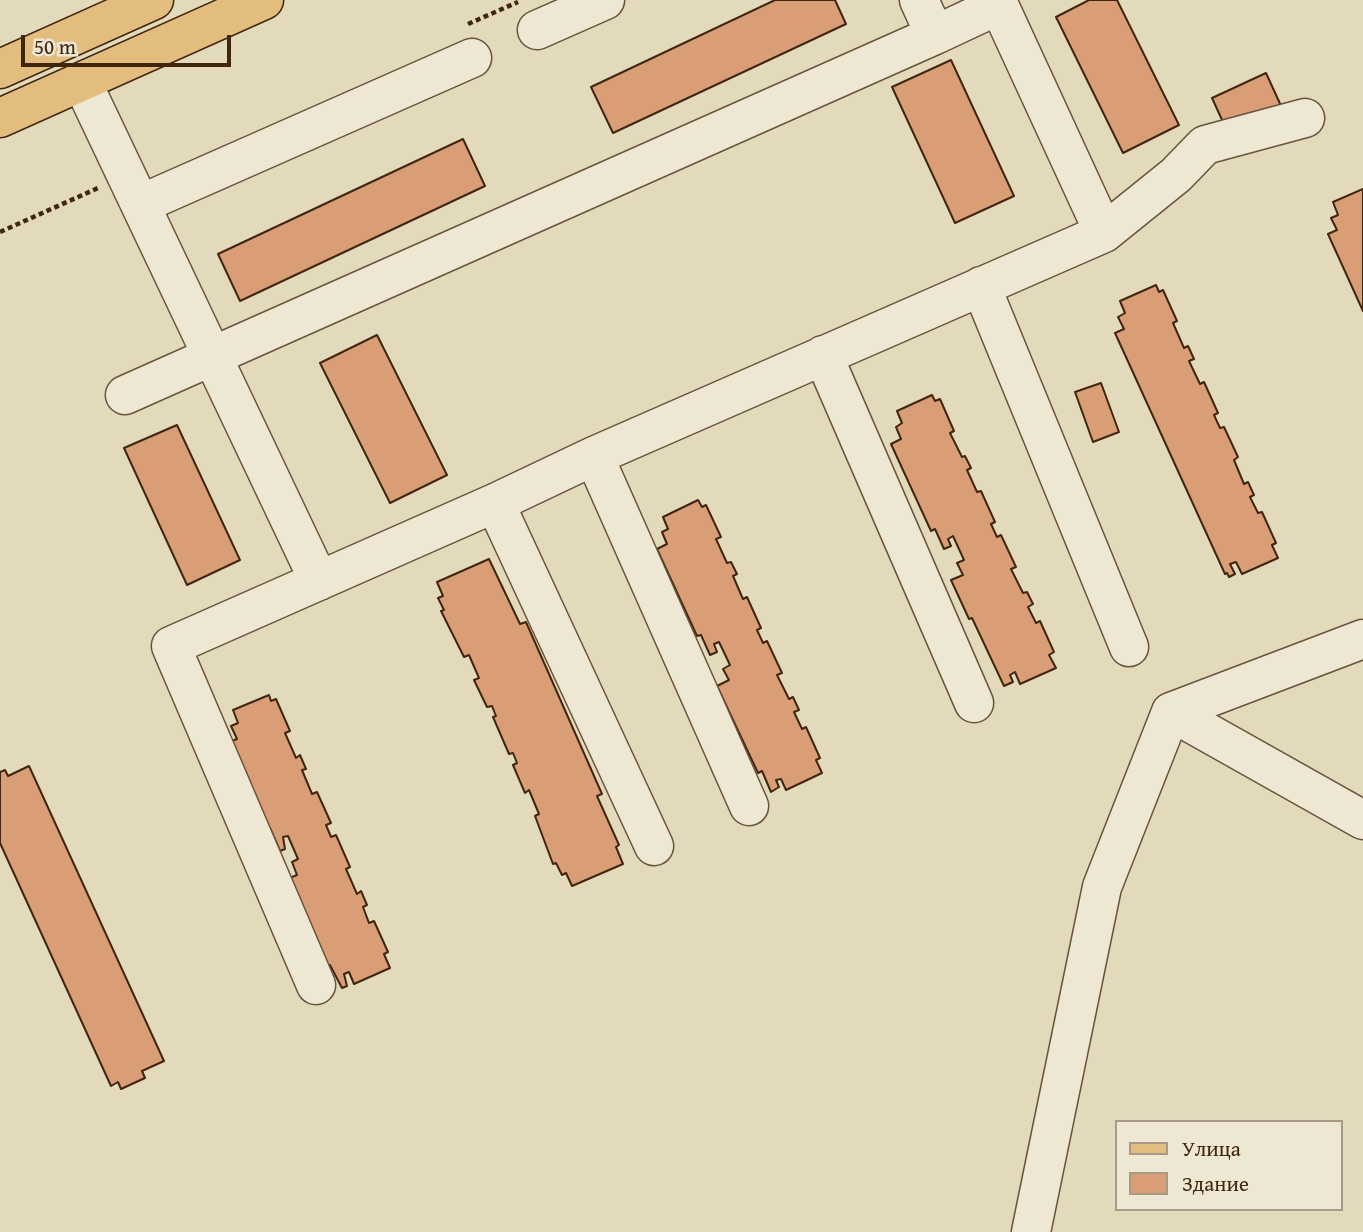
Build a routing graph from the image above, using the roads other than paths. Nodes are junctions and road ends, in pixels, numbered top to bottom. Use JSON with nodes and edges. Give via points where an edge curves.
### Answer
{"nodes":[{"id":1,"x":154,"y":0,"type":"edge"},
{"id":2,"x":264,"y":0,"type":"edge"},
{"id":3,"x":605,"y":0,"type":"edge"},
{"id":4,"x":919,"y":0,"type":"edge"},
{"id":5,"x":537,"y":30,"type":"dead end"},
{"id":6,"x":935,"y":35,"type":"junction"},
{"id":7,"x":472,"y":58,"type":"dead end"},
{"id":8,"x":0,"y":69,"type":"edge"},
{"id":9,"x":82,"y":82,"type":"junction"},
{"id":10,"x":0,"y":118,"type":"edge"},
{"id":11,"x":1306,"y":118,"type":"dead end"},
{"id":12,"x":141,"y":204,"type":"junction"},
{"id":13,"x":1104,"y":233,"type":"junction"},
{"id":14,"x":981,"y":286,"type":"junction"},
{"id":15,"x":214,"y":355,"type":"junction"},
{"id":16,"x":824,"y":355,"type":"junction"},
{"id":17,"x":125,"y":395,"type":"dead end"},
{"id":18,"x":594,"y":456,"type":"junction"},
{"id":19,"x":495,"y":503,"type":"junction"},
{"id":20,"x":319,"y":581,"type":"junction"},
{"id":21,"x":1363,"y":639,"type":"edge"},
{"id":22,"x":1129,"y":647,"type":"dead end"},
{"id":23,"x":974,"y":703,"type":"dead end"},
{"id":24,"x":1171,"y":712,"type":"junction"},
{"id":25,"x":749,"y":806,"type":"dead end"},
{"id":26,"x":1363,"y":820,"type":"edge"},
{"id":27,"x":654,"y":846,"type":"dead end"},
{"id":28,"x":316,"y":985,"type":"dead end"},
{"id":29,"x":1031,"y":1232,"type":"edge"}],
"edges":[{"from":1,"to":8,"type":"main road"},
{"from":2,"to":9,"type":"main road"},
{"from":3,"to":5,"type":"street"},
{"from":4,"to":6,"type":"street"},
{"from":6,"to":13,"type":"street","via":[[999,5]]},
{"from":6,"to":15,"type":"street"},
{"from":7,"to":12,"type":"street"},
{"from":9,"to":10,"type":"main road"},
{"from":9,"to":12,"type":"street"},
{"from":11,"to":13,"type":"street","via":[[1205,145],[1176,175]]},
{"from":12,"to":15,"type":"street"},
{"from":13,"to":14,"type":"street"},
{"from":14,"to":16,"type":"street"},
{"from":14,"to":22,"type":"street"},
{"from":15,"to":17,"type":"street"},
{"from":15,"to":20,"type":"street"},
{"from":16,"to":18,"type":"street"},
{"from":16,"to":23,"type":"street"},
{"from":18,"to":19,"type":"street"},
{"from":18,"to":25,"type":"street"},
{"from":19,"to":20,"type":"street"},
{"from":19,"to":27,"type":"street"},
{"from":20,"to":28,"type":"street","via":[[172,646]]},
{"from":21,"to":24,"type":"street"},
{"from":24,"to":26,"type":"street"},
{"from":24,"to":29,"type":"street","via":[[1102,887]]}]}
